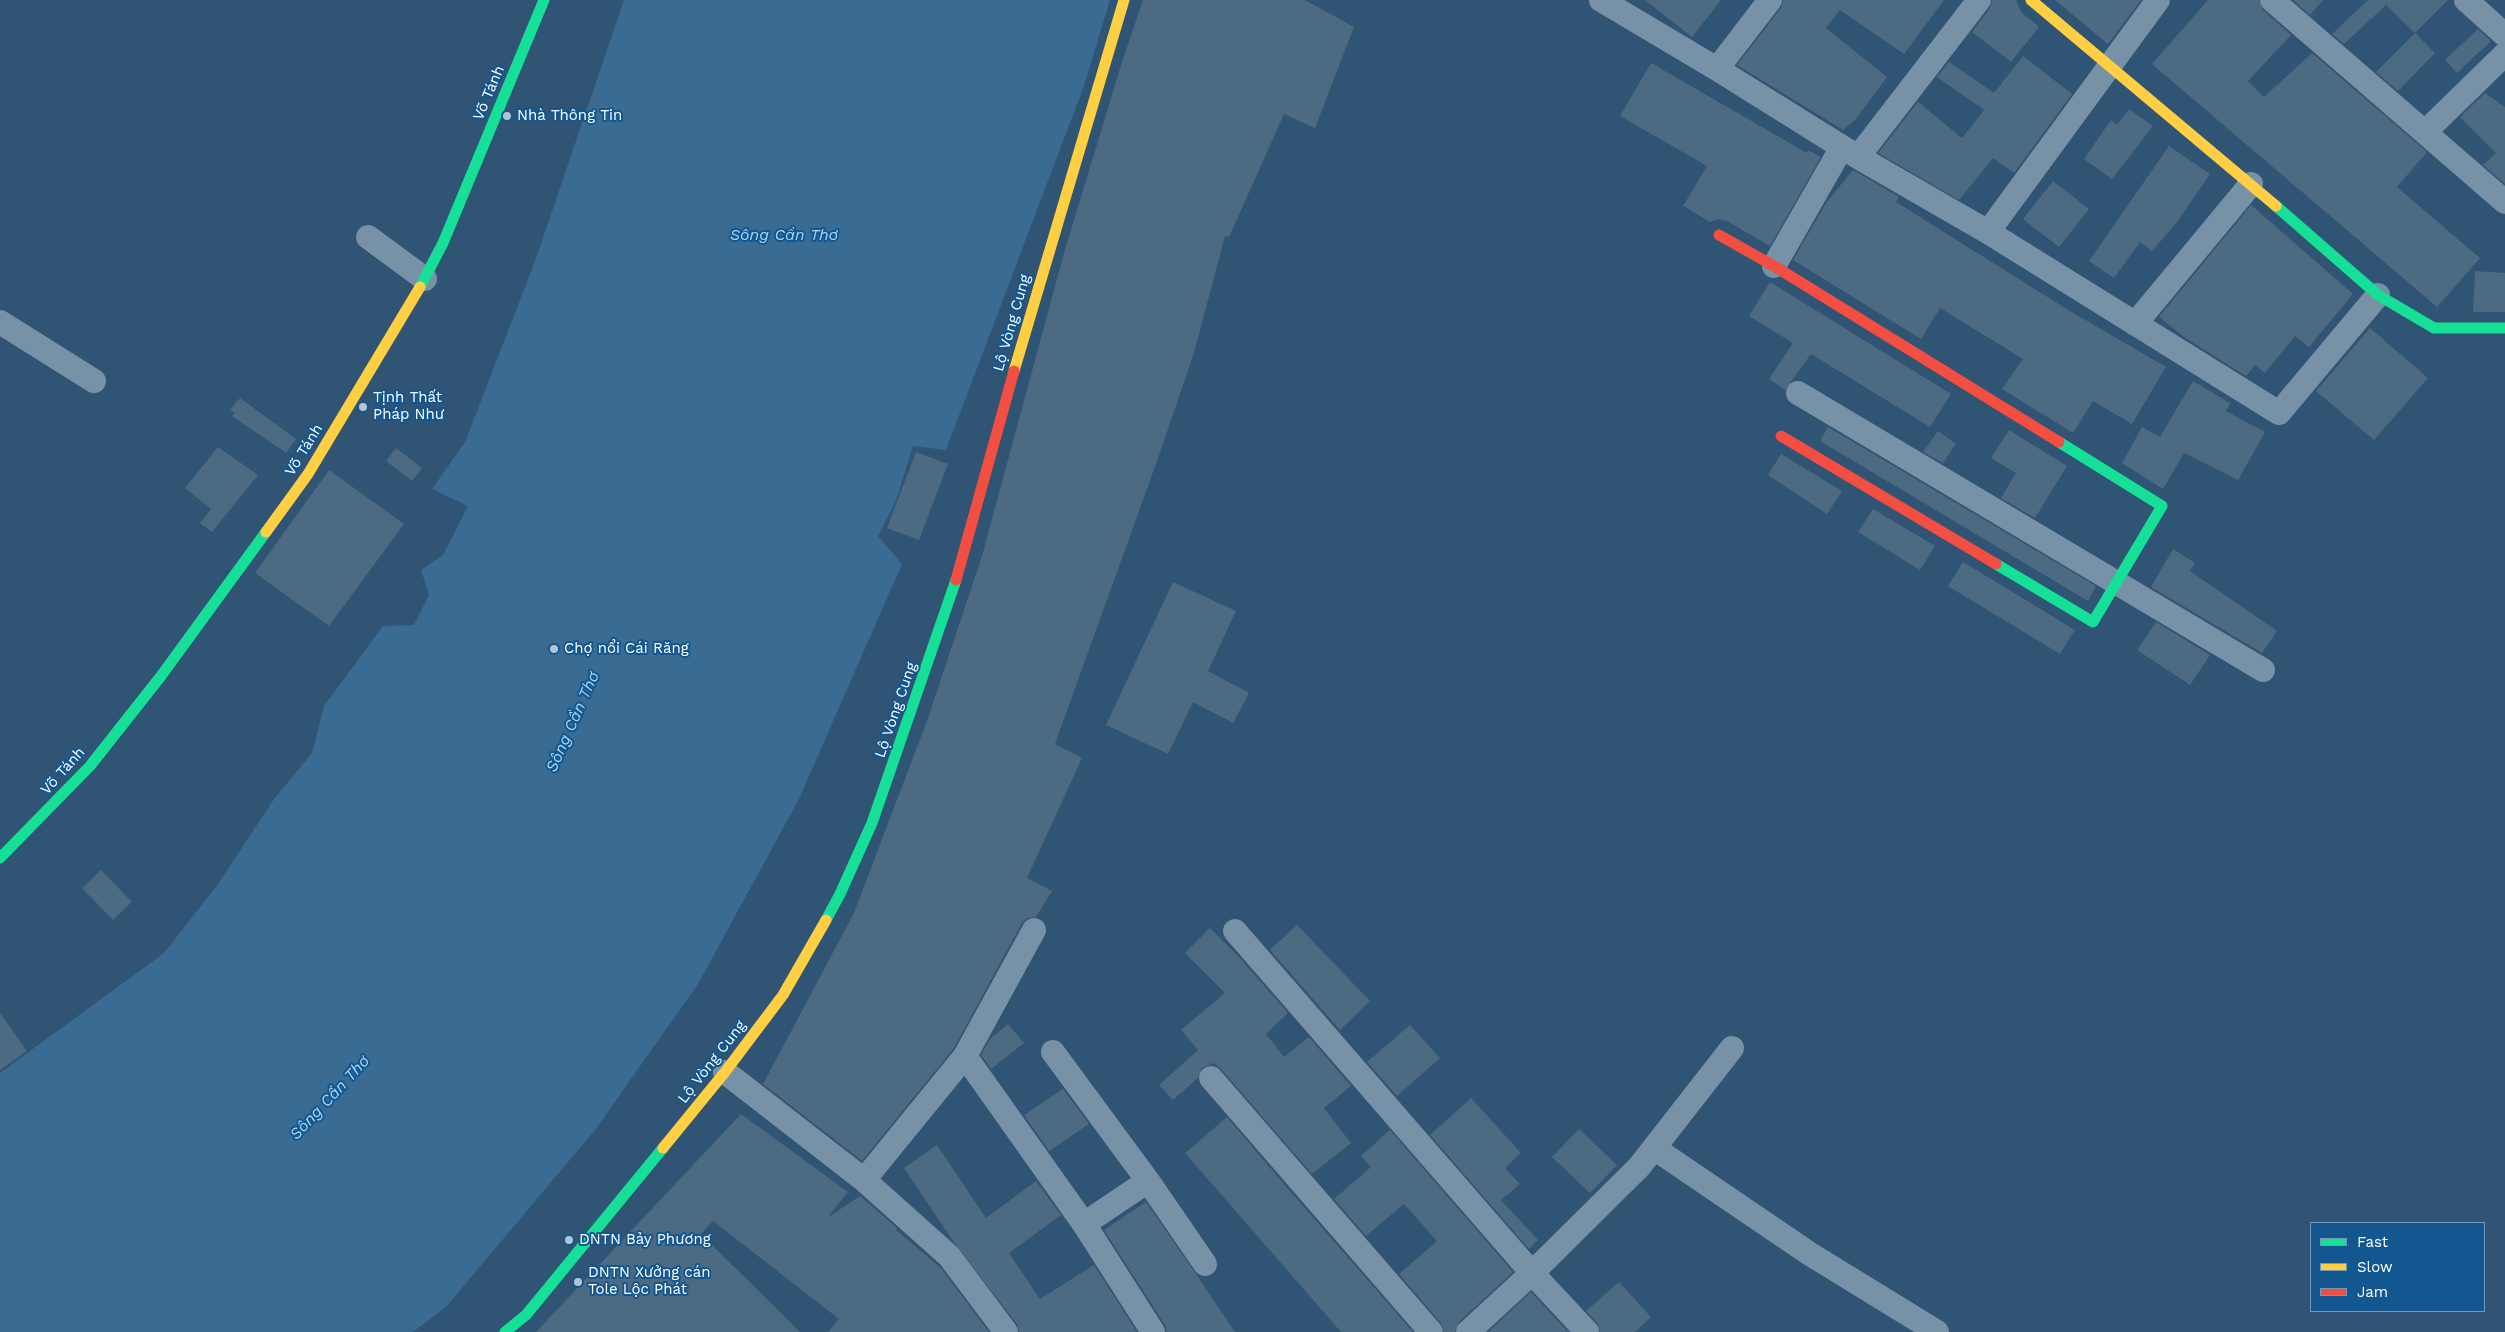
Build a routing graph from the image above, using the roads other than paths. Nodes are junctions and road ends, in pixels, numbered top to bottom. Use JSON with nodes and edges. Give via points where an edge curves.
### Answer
{"nodes":[{"id":1,"x":544,"y":0,"type":"edge"},
{"id":2,"x":1124,"y":0,"type":"edge"},
{"id":3,"x":1601,"y":0,"type":"edge"},
{"id":4,"x":1770,"y":0,"type":"edge"},
{"id":5,"x":1979,"y":0,"type":"edge"},
{"id":6,"x":2030,"y":0,"type":"edge"},
{"id":7,"x":2158,"y":0,"type":"edge"},
{"id":8,"x":2272,"y":0,"type":"edge"},
{"id":9,"x":2466,"y":0,"type":"edge"},
{"id":10,"x":2505,"y":35,"type":"edge"},
{"id":11,"x":2505,"y":54,"type":"edge"},
{"id":12,"x":2110,"y":64,"type":"junction"},
{"id":13,"x":1717,"y":69,"type":"junction"},
{"id":14,"x":2425,"y":132,"type":"junction"},
{"id":15,"x":1850,"y":152,"type":"junction"},
{"id":16,"x":2250,"y":184,"type":"junction"},
{"id":17,"x":2505,"y":202,"type":"edge"},
{"id":18,"x":1988,"y":232,"type":"junction"},
{"id":19,"x":1719,"y":235,"type":"dead end"},
{"id":20,"x":368,"y":237,"type":"dead end"},
{"id":21,"x":1774,"y":266,"type":"junction"},
{"id":22,"x":425,"y":279,"type":"junction"},
{"id":23,"x":2378,"y":295,"type":"junction"},
{"id":24,"x":0,"y":322,"type":"edge"},
{"id":25,"x":2135,"y":324,"type":"junction"},
{"id":26,"x":2505,"y":328,"type":"edge"},
{"id":27,"x":94,"y":381,"type":"dead end"},
{"id":28,"x":1798,"y":392,"type":"dead end"},
{"id":29,"x":1781,"y":436,"type":"dead end"},
{"id":30,"x":2117,"y":581,"type":"junction"},
{"id":31,"x":2263,"y":670,"type":"dead end"},
{"id":32,"x":0,"y":858,"type":"edge"},
{"id":33,"x":1034,"y":930,"type":"dead end"},
{"id":34,"x":1235,"y":931,"type":"dead end"},
{"id":35,"x":1732,"y":1048,"type":"dead end"},
{"id":36,"x":1053,"y":1052,"type":"dead end"},
{"id":37,"x":966,"y":1056,"type":"junction"},
{"id":38,"x":725,"y":1072,"type":"junction"},
{"id":39,"x":1211,"y":1078,"type":"dead end"},
{"id":40,"x":1654,"y":1148,"type":"junction"},
{"id":41,"x":864,"y":1180,"type":"junction"},
{"id":42,"x":1148,"y":1181,"type":"junction"},
{"id":43,"x":1084,"y":1224,"type":"junction"},
{"id":44,"x":1205,"y":1264,"type":"dead end"},
{"id":45,"x":1532,"y":1273,"type":"junction"},
{"id":46,"x":505,"y":1332,"type":"edge"},
{"id":47,"x":1006,"y":1332,"type":"edge"},
{"id":48,"x":1153,"y":1332,"type":"edge"},
{"id":49,"x":1431,"y":1332,"type":"edge"},
{"id":50,"x":1468,"y":1332,"type":"edge"},
{"id":51,"x":1587,"y":1332,"type":"edge"},
{"id":52,"x":1937,"y":1332,"type":"edge"}],
"edges":[{"from":1,"to":22,"type":"street","name":"Võ Tánh"},
{"from":2,"to":38,"type":"street","name":"Lộ Vòng Cung","via":[[1043,268],[952,593],[875,814],[840,894],[783,995]]},
{"from":3,"to":13,"type":"street"},
{"from":4,"to":13,"type":"street"},
{"from":5,"to":15,"type":"street"},
{"from":6,"to":12,"type":"street"},
{"from":7,"to":12,"type":"street"},
{"from":8,"to":14,"type":"street"},
{"from":9,"to":10,"type":"street"},
{"from":11,"to":14,"type":"street"},
{"from":12,"to":16,"type":"street"},
{"from":12,"to":18,"type":"street"},
{"from":13,"to":15,"type":"street"},
{"from":14,"to":17,"type":"street"},
{"from":15,"to":18,"type":"street"},
{"from":15,"to":21,"type":"street"},
{"from":16,"to":23,"type":"street"},
{"from":16,"to":25,"type":"street"},
{"from":18,"to":25,"type":"street"},
{"from":19,"to":21,"type":"street"},
{"from":20,"to":22,"type":"street"},
{"from":21,"to":30,"type":"street","via":[[2162,506]]},
{"from":22,"to":32,"type":"street","name":"Võ Tánh","via":[[308,474],[233,579],[90,766]]},
{"from":23,"to":25,"type":"street","via":[[2279,412]]},
{"from":23,"to":26,"type":"street","via":[[2434,328]]},
{"from":24,"to":27,"type":"street"},
{"from":28,"to":30,"type":"street"},
{"from":29,"to":30,"type":"street","via":[[2093,622]]},
{"from":30,"to":31,"type":"street"},
{"from":33,"to":37,"type":"street"},
{"from":34,"to":45,"type":"street"},
{"from":35,"to":40,"type":"street"},
{"from":36,"to":42,"type":"street"},
{"from":37,"to":41,"type":"street"},
{"from":37,"to":43,"type":"street"},
{"from":38,"to":41,"type":"street"},
{"from":38,"to":46,"type":"street","name":"Lộ Vòng Cung","via":[[526,1314]]},
{"from":39,"to":49,"type":"street"},
{"from":40,"to":45,"type":"street"},
{"from":40,"to":52,"type":"street","via":[[1810,1254]]},
{"from":41,"to":47,"type":"street","via":[[949,1256]]},
{"from":42,"to":43,"type":"street"},
{"from":42,"to":44,"type":"street"},
{"from":43,"to":48,"type":"street"},
{"from":45,"to":50,"type":"street"},
{"from":45,"to":51,"type":"street"}]}
